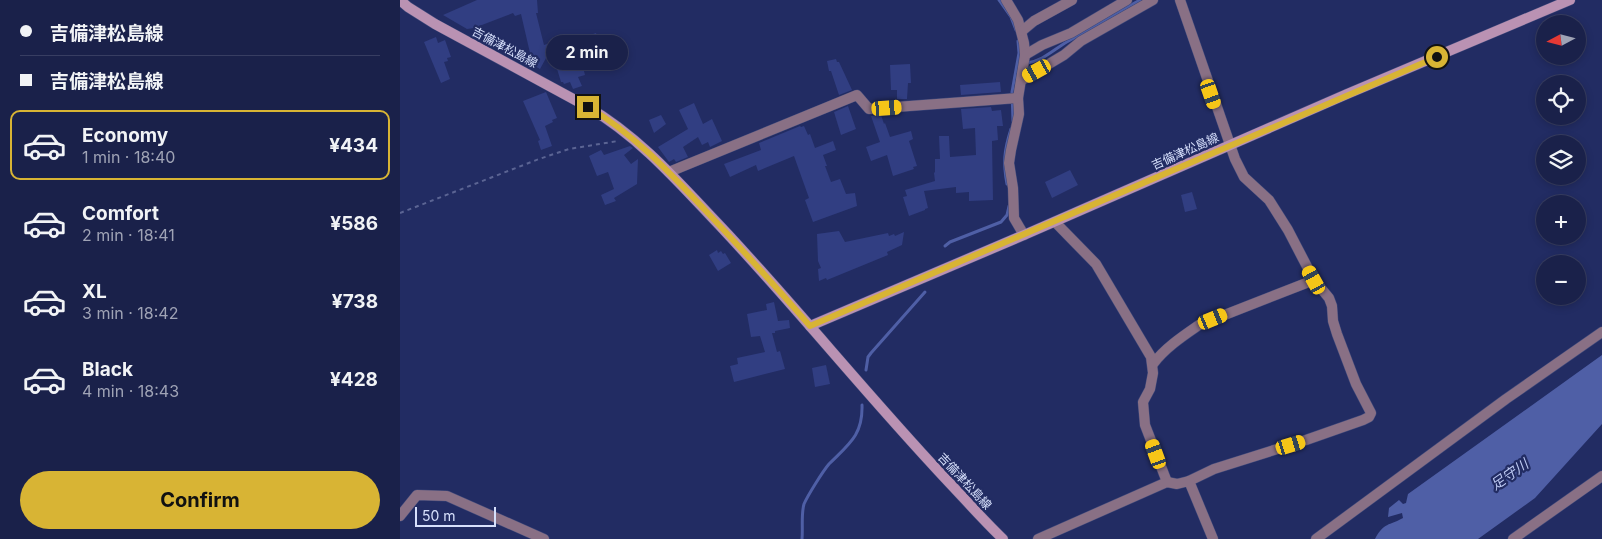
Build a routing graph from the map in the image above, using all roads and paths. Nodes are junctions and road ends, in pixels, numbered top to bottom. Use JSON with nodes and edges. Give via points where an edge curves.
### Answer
{"nodes":[{"id":1,"x":400,"y":0,"type":"edge"},
{"id":2,"x":1006,"y":0,"type":"edge"},
{"id":3,"x":1072,"y":0,"type":"edge"},
{"id":4,"x":1127,"y":0,"type":"edge"},
{"id":5,"x":1153,"y":0,"type":"edge"},
{"id":6,"x":1180,"y":0,"type":"edge"},
{"id":7,"x":1570,"y":0,"type":"edge"},
{"id":8,"x":1022,"y":31,"type":"junction"},
{"id":9,"x":1025,"y":60,"type":"junction"},
{"id":10,"x":1022,"y":80,"type":"junction"},
{"id":11,"x":1014,"y":98,"type":"junction"},
{"id":12,"x":634,"y":138,"type":"junction"},
{"id":13,"x":1229,"y":146,"type":"junction"},
{"id":14,"x":669,"y":172,"type":"junction"},
{"id":15,"x":400,"y":213,"type":"edge"},
{"id":16,"x":1055,"y":222,"type":"junction"},
{"id":17,"x":1024,"y":235,"type":"junction"},
{"id":18,"x":1314,"y":280,"type":"junction"},
{"id":19,"x":810,"y":326,"type":"junction"},
{"id":20,"x":1602,"y":332,"type":"edge"},
{"id":21,"x":1153,"y":364,"type":"junction"},
{"id":22,"x":1602,"y":476,"type":"edge"},
{"id":23,"x":1166,"y":482,"type":"junction"},
{"id":24,"x":1189,"y":482,"type":"junction"},
{"id":25,"x":400,"y":516,"type":"edge"},
{"id":26,"x":997,"y":537,"type":"edge"},
{"id":27,"x":544,"y":539,"type":"edge"},
{"id":28,"x":1038,"y":539,"type":"edge"},
{"id":29,"x":1213,"y":539,"type":"edge"},
{"id":30,"x":1316,"y":539,"type":"edge"},
{"id":31,"x":1513,"y":539,"type":"edge"}],
"edges":[{"from":1,"to":12,"type":"main road","name":"吉備津松島線","via":[[435,24],[606,117]]},
{"from":2,"to":8,"type":"street"},
{"from":3,"to":8,"type":"street"},
{"from":4,"to":9,"type":"street","via":[[1071,33],[1042,45]]},
{"from":5,"to":10,"type":"street","via":[[1081,41]]},
{"from":6,"to":13,"type":"street"},
{"from":7,"to":13,"type":"main road","name":"吉備津松島線"},
{"from":8,"to":9,"type":"street"},
{"from":9,"to":10,"type":"street"},
{"from":10,"to":11,"type":"street"},
{"from":11,"to":14,"type":"street","via":[[869,109],[857,95]]},
{"from":11,"to":17,"type":"street","via":[[1019,114],[1009,163],[1014,218]]},
{"from":12,"to":14,"type":"main road","name":"吉備津松島線"},
{"from":12,"to":15,"type":"path","via":[[569,148]]},
{"from":13,"to":16,"type":"main road","name":"吉備津松島線"},
{"from":13,"to":18,"type":"street","via":[[1244,177],[1269,200]]},
{"from":14,"to":19,"type":"main road","name":"吉備津松島線"},
{"from":16,"to":17,"type":"main road","name":"吉備津松島線"},
{"from":16,"to":21,"type":"street","via":[[1096,264],[1146,346]]},
{"from":17,"to":19,"type":"main road","name":"吉備津松島線"},
{"from":18,"to":21,"type":"street","via":[[1199,326],[1185,334]]},
{"from":18,"to":24,"type":"street","via":[[1329,298],[1337,334],[1371,413],[1369,417],[1214,469]]},
{"from":19,"to":26,"type":"main road","name":"吉備津松島線"},
{"from":20,"to":30,"type":"street"},
{"from":21,"to":23,"type":"street","via":[[1150,389],[1143,402],[1145,426]]},
{"from":22,"to":31,"type":"street"},
{"from":23,"to":24,"type":"street"},
{"from":23,"to":28,"type":"street"},
{"from":24,"to":29,"type":"street"},
{"from":25,"to":27,"type":"street","via":[[416,496],[447,496]]}]}
